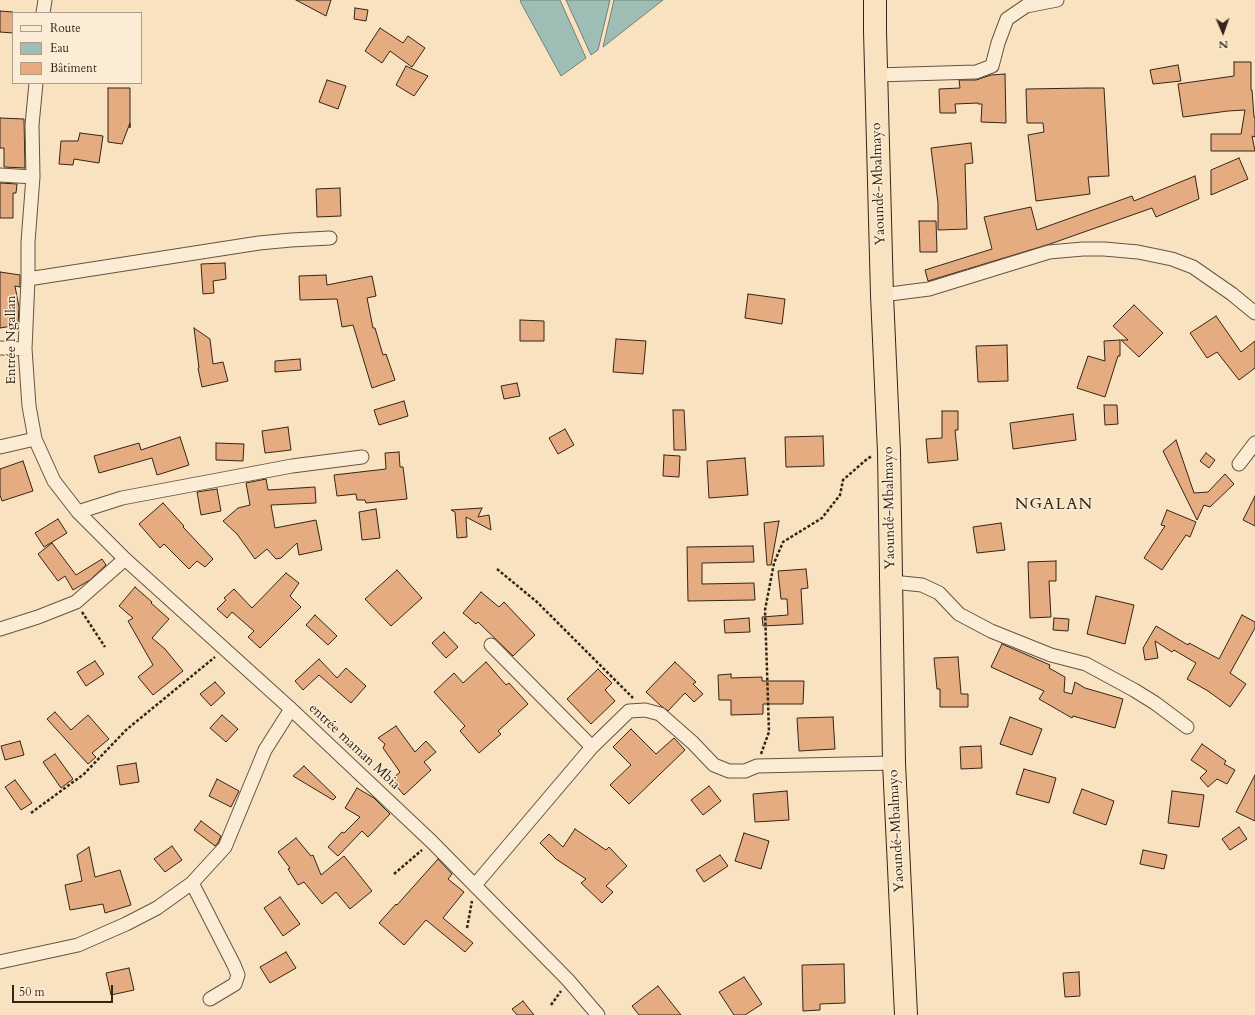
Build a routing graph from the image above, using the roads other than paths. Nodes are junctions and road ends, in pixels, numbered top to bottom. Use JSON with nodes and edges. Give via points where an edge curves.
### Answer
{"nodes":[{"id":1,"x":45,"y":0,"type":"edge"},
{"id":2,"x":875,"y":0,"type":"edge"},
{"id":3,"x":1057,"y":0,"type":"edge"},
{"id":4,"x":43,"y":12,"type":"edge"},
{"id":5,"x":876,"y":75,"type":"junction"},
{"id":6,"x":36,"y":84,"type":"edge"},
{"id":7,"x":0,"y":175,"type":"edge"},
{"id":8,"x":33,"y":177,"type":"junction"},
{"id":9,"x":330,"y":238,"type":"dead end"},
{"id":10,"x":28,"y":278,"type":"junction"},
{"id":11,"x":882,"y":295,"type":"junction"},
{"id":12,"x":1255,"y":313,"type":"edge"},
{"id":13,"x":0,"y":348,"type":"edge"},
{"id":14,"x":25,"y":349,"type":"junction"},
{"id":15,"x":35,"y":439,"type":"junction"},
{"id":16,"x":1255,"y":443,"type":"edge"},
{"id":17,"x":0,"y":447,"type":"edge"},
{"id":18,"x":362,"y":457,"type":"dead end"},
{"id":19,"x":1239,"y":464,"type":"dead end"},
{"id":20,"x":78,"y":512,"type":"junction"},
{"id":21,"x":125,"y":560,"type":"junction"},
{"id":22,"x":892,"y":582,"type":"junction"},
{"id":23,"x":0,"y":629,"type":"edge"},
{"id":24,"x":490,"y":645,"type":"dead end"},
{"id":25,"x":291,"y":709,"type":"junction"},
{"id":26,"x":1186,"y":727,"type":"dead end"},
{"id":27,"x":592,"y":747,"type":"junction"},
{"id":28,"x":894,"y":763,"type":"junction"},
{"id":29,"x":192,"y":883,"type":"junction"},
{"id":30,"x":475,"y":885,"type":"junction"},
{"id":31,"x":0,"y":962,"type":"edge"},
{"id":32,"x":210,"y":999,"type":"dead end"},
{"id":33,"x":598,"y":1015,"type":"edge"},
{"id":34,"x":906,"y":1015,"type":"edge"}],
"edges":[{"from":1,"to":4,"type":"street"},
{"from":2,"to":5,"type":"highway","name":"Yaoundé-Mbalmayo"},
{"from":3,"to":5,"type":"street","via":[[1026,6],[1007,19],[992,66],[976,72]]},
{"from":5,"to":11,"type":"highway","name":"Yaoundé-Mbalmayo"},
{"from":6,"to":8,"type":"street","name":"Entrée Ngallan","via":[[32,125]]},
{"from":7,"to":8,"type":"street"},
{"from":8,"to":10,"type":"street","name":"Entrée Ngallan"},
{"from":9,"to":10,"type":"street","via":[[259,243]]},
{"from":10,"to":14,"type":"street","name":"Entrée Ngallan"},
{"from":11,"to":12,"type":"street","via":[[929,289],[1049,252],[1104,249],[1138,252],[1172,259],[1194,267]]},
{"from":11,"to":22,"type":"highway","name":"Yaoundé-Mbalmayo"},
{"from":13,"to":14,"type":"street"},
{"from":14,"to":15,"type":"street","name":"Entrée Ngallan","via":[[29,406]]},
{"from":15,"to":17,"type":"street"},
{"from":15,"to":20,"type":"street","name":"Entrée Ngallan","via":[[54,481]]},
{"from":16,"to":19,"type":"street"},
{"from":18,"to":20,"type":"street","via":[[292,466],[122,498]]},
{"from":20,"to":21,"type":"street","name":"entrée maman Mbia"},
{"from":21,"to":23,"type":"street","via":[[76,602]]},
{"from":21,"to":25,"type":"street","name":"entrée maman Mbia"},
{"from":22,"to":26,"type":"street","via":[[922,585],[939,593],[960,614],[991,630],[1051,655],[1086,664],[1155,703]]},
{"from":22,"to":28,"type":"highway","name":"Yaoundé-Mbalmayo"},
{"from":24,"to":27,"type":"street"},
{"from":25,"to":29,"type":"street","via":[[265,750],[225,847]]},
{"from":25,"to":30,"type":"street","name":"entrée maman Mbia"},
{"from":27,"to":28,"type":"street","via":[[629,711],[645,710],[660,714],[714,765],[729,771],[745,771],[757,766]]},
{"from":27,"to":30,"type":"street"},
{"from":28,"to":34,"type":"highway","name":"Yaoundé-Mbalmayo"},
{"from":29,"to":31,"type":"street","via":[[157,908],[78,945]]},
{"from":29,"to":32,"type":"street","via":[[238,975],[235,984]]},
{"from":30,"to":33,"type":"street","name":"entrée maman Mbia","via":[[568,980]]}]}
